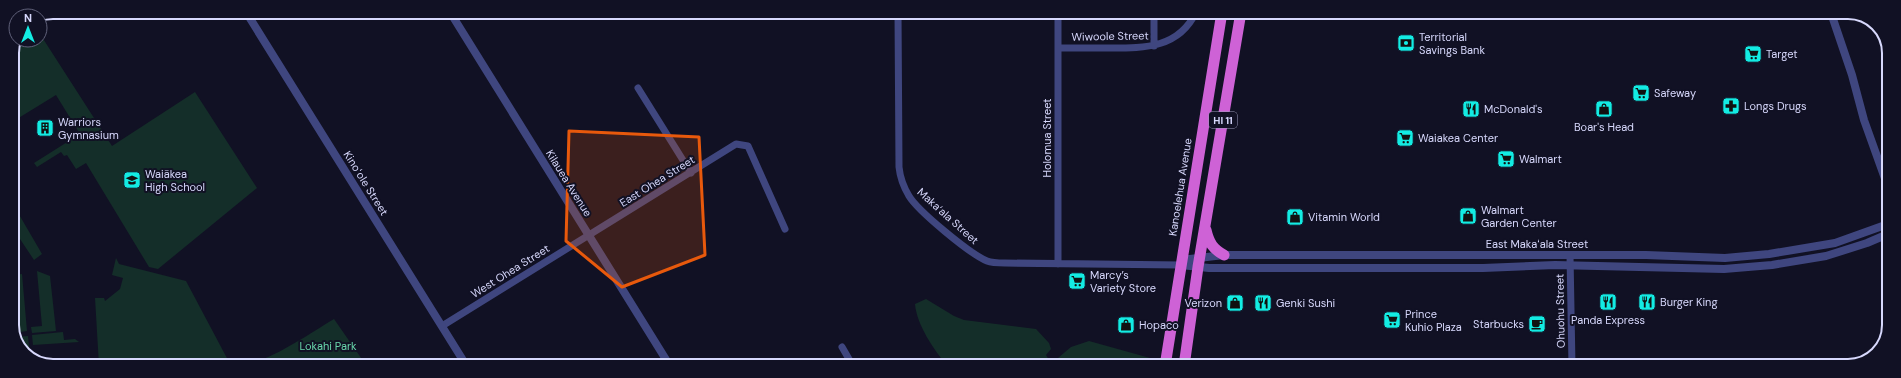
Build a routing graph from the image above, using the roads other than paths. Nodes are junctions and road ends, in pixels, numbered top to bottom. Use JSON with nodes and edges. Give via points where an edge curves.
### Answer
{"nodes":[{"id":1,"x":250,"y":19,"type":"edge"},
{"id":2,"x":457,"y":19,"type":"edge"},
{"id":3,"x":898,"y":19,"type":"edge"},
{"id":4,"x":1058,"y":19,"type":"edge"},
{"id":5,"x":1154,"y":19,"type":"edge"},
{"id":6,"x":1190,"y":19,"type":"edge"},
{"id":7,"x":1221,"y":19,"type":"edge"},
{"id":8,"x":1240,"y":19,"type":"edge"},
{"id":9,"x":1833,"y":19,"type":"edge"},
{"id":10,"x":1154,"y":46,"type":"junction"},
{"id":11,"x":1058,"y":48,"type":"junction"},
{"id":12,"x":638,"y":88,"type":"dead end"},
{"id":13,"x":1882,"y":170,"type":"edge"},
{"id":14,"x":691,"y":173,"type":"junction"},
{"id":15,"x":1882,"y":226,"type":"edge"},
{"id":16,"x":1205,"y":228,"type":"junction"},
{"id":17,"x":785,"y":229,"type":"dead end"},
{"id":18,"x":589,"y":236,"type":"junction"},
{"id":19,"x":1882,"y":237,"type":"edge"},
{"id":20,"x":1882,"y":240,"type":"edge"},
{"id":21,"x":1867,"y":243,"type":"junction"},
{"id":22,"x":1224,"y":255,"type":"junction"},
{"id":23,"x":1570,"y":255,"type":"junction"},
{"id":24,"x":1181,"y":263,"type":"junction"},
{"id":25,"x":1199,"y":263,"type":"junction"},
{"id":26,"x":1058,"y":264,"type":"junction"},
{"id":27,"x":1571,"y":265,"type":"junction"},
{"id":28,"x":442,"y":326,"type":"junction"},
{"id":29,"x":842,"y":347,"type":"dead end"},
{"id":30,"x":462,"y":359,"type":"edge"},
{"id":31,"x":666,"y":359,"type":"edge"},
{"id":32,"x":850,"y":359,"type":"edge"},
{"id":33,"x":1166,"y":359,"type":"edge"},
{"id":34,"x":1185,"y":359,"type":"edge"},
{"id":35,"x":1572,"y":359,"type":"edge"}],
"edges":[{"from":1,"to":28,"type":"street","name":"Kinoʻole Street"},
{"from":2,"to":18,"type":"street","name":"Kilauea Avenue"},
{"from":3,"to":26,"type":"street","name":"Maka‘ala Street","via":[[899,167],[901,181],[909,197],[972,253],[987,261],[1005,264]]},
{"from":4,"to":11,"type":"street","name":"Holomua Street"},
{"from":5,"to":10,"type":"street"},
{"from":6,"to":10,"type":"street","name":"Wiwoole Street","via":[[1168,41]]},
{"from":7,"to":24,"type":"highway","name":"Kanoelehua Avenue","number":"HI 11"},
{"from":8,"to":16,"type":"highway","number":"HI 11"},
{"from":9,"to":13,"type":"street"},
{"from":10,"to":11,"type":"street","name":"Wiwoole Street"},
{"from":11,"to":26,"type":"street","name":"Holomua Street"},
{"from":12,"to":14,"type":"street"},
{"from":14,"to":17,"type":"street","name":"East Ohea Street","via":[[736,144],[748,146]]},
{"from":14,"to":18,"type":"street","name":"East Ohea Street"},
{"from":15,"to":23,"type":"street","name":"East Makaʻala Street","via":[[1835,244],[1769,254],[1725,258]]},
{"from":16,"to":22,"type":"highway","via":[[1211,245]]},
{"from":16,"to":25,"type":"highway","number":"HI 11"},
{"from":18,"to":28,"type":"street","name":"West Ohea Street"},
{"from":18,"to":31,"type":"street","name":"Kilauea Avenue"},
{"from":19,"to":21,"type":"street","name":"East Makaʻala Street"},
{"from":20,"to":21,"type":"street"},
{"from":21,"to":27,"type":"street","name":"East Makaʻala Street","via":[[1826,256],[1724,269]]},
{"from":22,"to":23,"type":"street","name":"East Makaʻala Street"},
{"from":22,"to":25,"type":"street","name":"East Makaʻala Street"},
{"from":23,"to":27,"type":"street","name":"Ohuohu Street"},
{"from":24,"to":25,"type":"street","name":"East Makaʻala Street"},
{"from":24,"to":26,"type":"street","name":"Maka‘ala Street"},
{"from":24,"to":33,"type":"highway","name":"Kanoelehua Avenue","number":"HI 11"},
{"from":25,"to":27,"type":"street","name":"East Makaʻala Street","via":[[1270,269]]},
{"from":25,"to":34,"type":"highway","number":"HI 11"},
{"from":27,"to":35,"type":"street","name":"Ohuohu Street"},
{"from":28,"to":30,"type":"street","name":"Kinoʻole Street"},
{"from":29,"to":32,"type":"street"}]}
